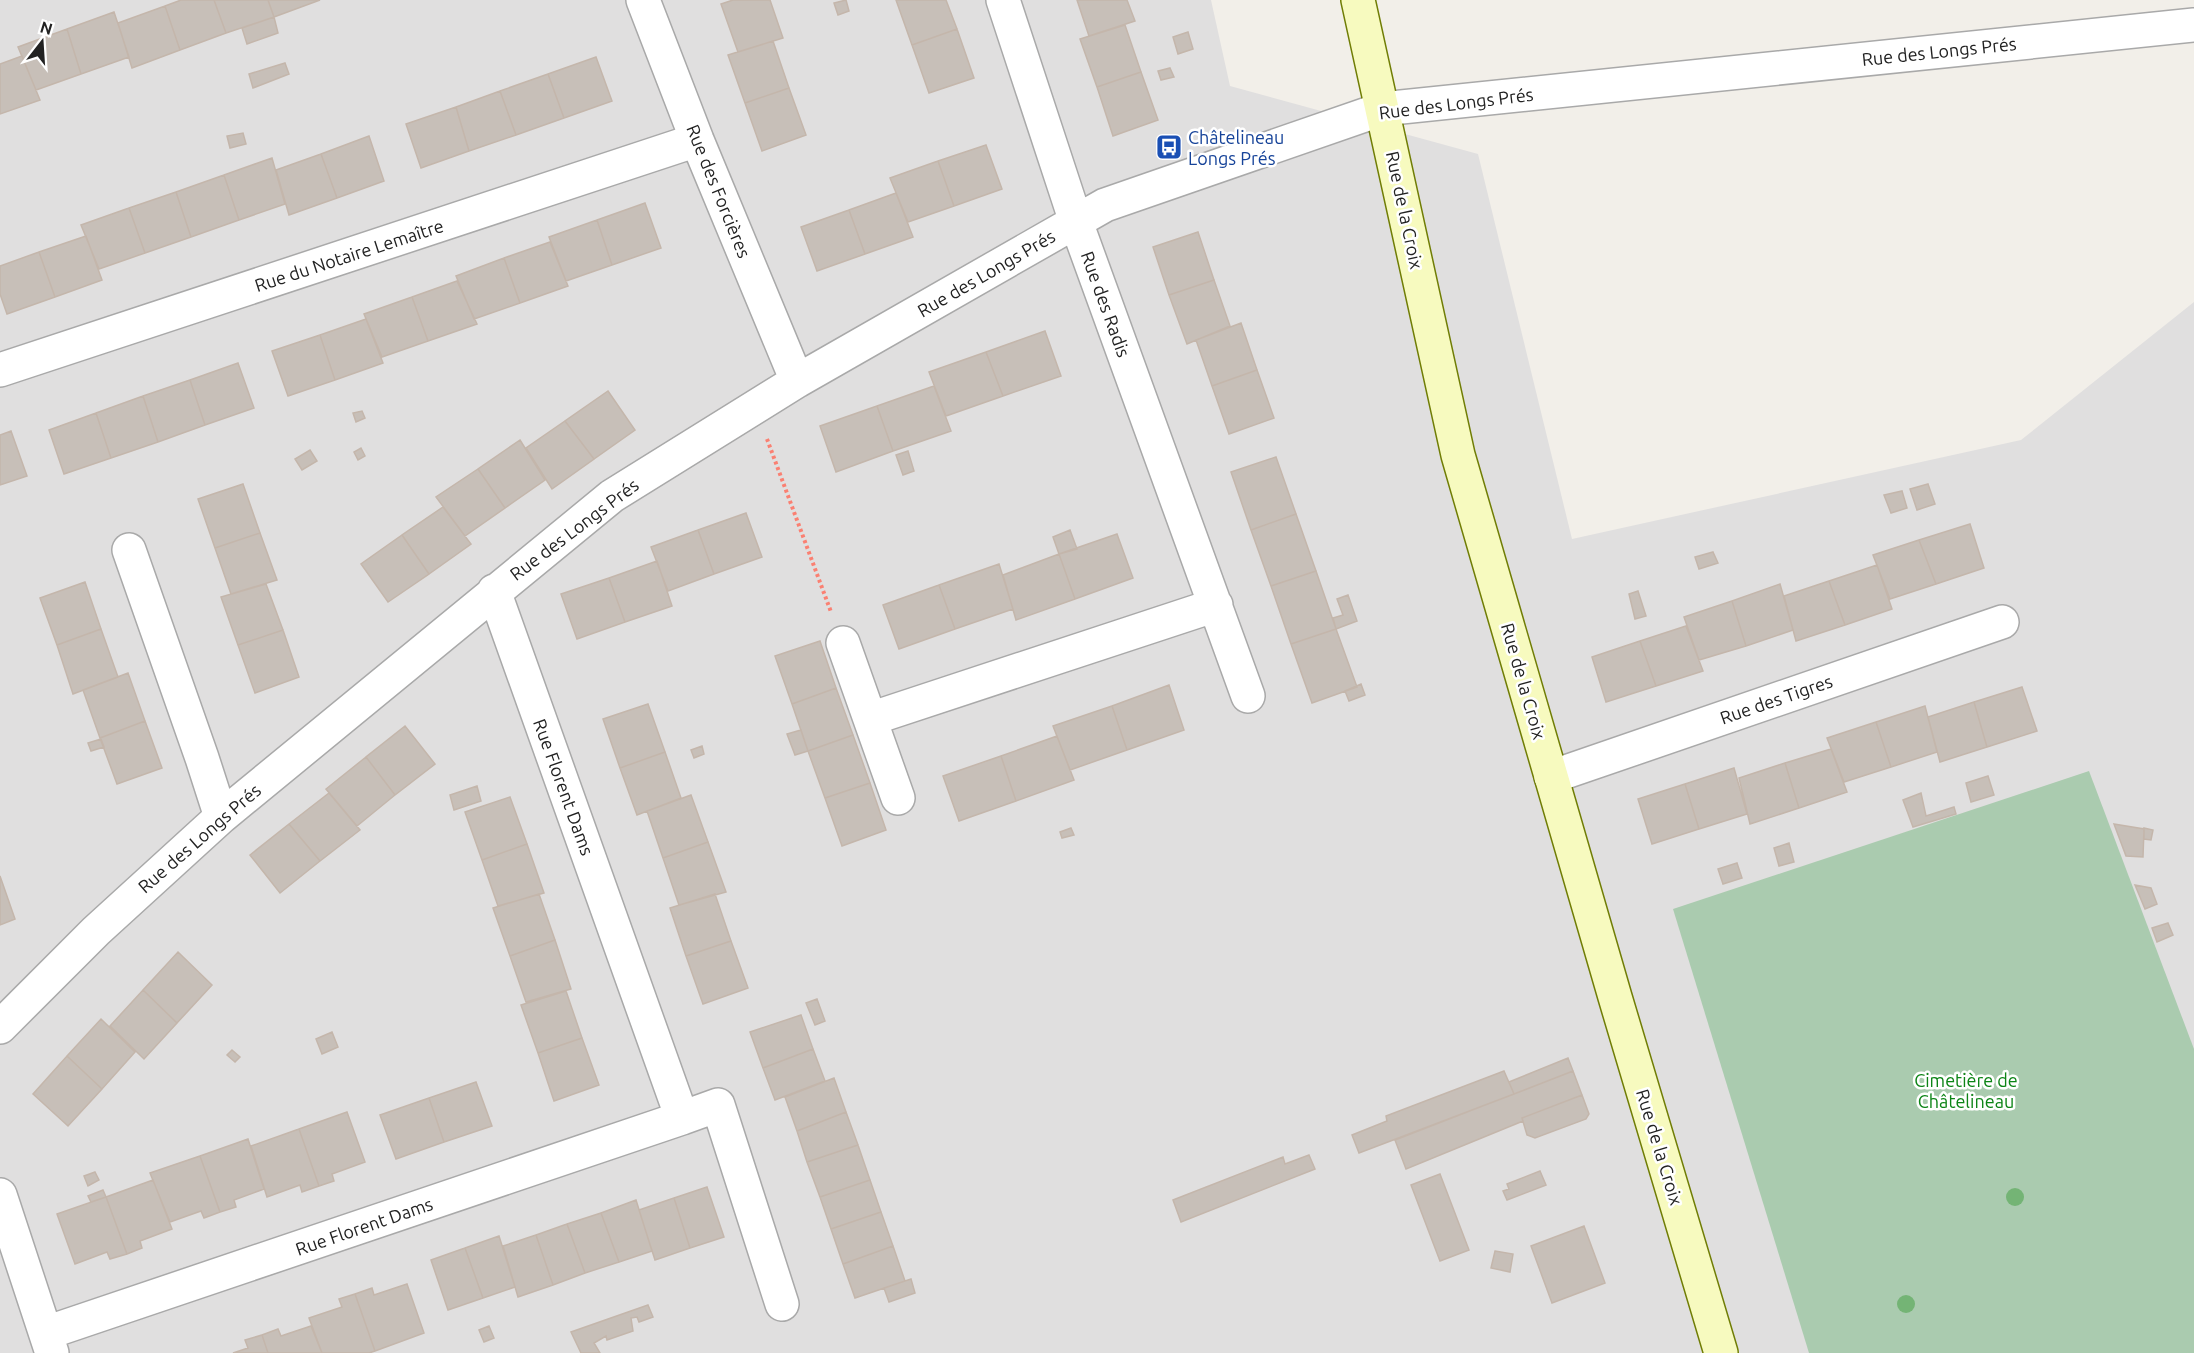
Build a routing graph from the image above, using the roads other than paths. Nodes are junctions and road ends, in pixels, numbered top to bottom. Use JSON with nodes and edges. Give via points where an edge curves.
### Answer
{"nodes":[{"id":1,"x":643,"y":0,"type":"edge"},
{"id":2,"x":1003,"y":0,"type":"edge"},
{"id":3,"x":1358,"y":0,"type":"edge"},
{"id":4,"x":2194,"y":25,"type":"edge"},
{"id":5,"x":1382,"y":109,"type":"junction"},
{"id":6,"x":697,"y":140,"type":"junction"},
{"id":7,"x":1076,"y":222,"type":"junction"},
{"id":8,"x":0,"y":370,"type":"edge"},
{"id":9,"x":797,"y":381,"type":"junction"},
{"id":10,"x":129,"y":550,"type":"dead end"},
{"id":11,"x":494,"y":591,"type":"junction"},
{"id":12,"x":1216,"y":605,"type":"junction"},
{"id":13,"x":2002,"y":622,"type":"dead end"},
{"id":14,"x":843,"y":643,"type":"road end"},
{"id":15,"x":1248,"y":696,"type":"dead end"},
{"id":16,"x":870,"y":719,"type":"junction"},
{"id":17,"x":1551,"y":777,"type":"junction"},
{"id":18,"x":898,"y":798,"type":"dead end"},
{"id":19,"x":221,"y":817,"type":"junction"},
{"id":20,"x":0,"y":1027,"type":"edge"},
{"id":21,"x":682,"y":1118,"type":"junction"},
{"id":22,"x":0,"y":1195,"type":"edge"},
{"id":23,"x":782,"y":1304,"type":"dead end"},
{"id":24,"x":49,"y":1343,"type":"edge"},
{"id":25,"x":1721,"y":1353,"type":"edge"}],
"edges":[{"from":1,"to":6,"type":"street","name":"Rue des Forcières"},
{"from":2,"to":7,"type":"street","name":"Rue des Radis"},
{"from":3,"to":5,"type":"street","name":"Rue de la Croix"},
{"from":4,"to":5,"type":"street","name":"Rue des Longs Prés"},
{"from":5,"to":7,"type":"street","name":"Rue des Longs Prés","via":[[1105,205]]},
{"from":5,"to":17,"type":"street","name":"Rue de la Croix","via":[[1458,455]]},
{"from":6,"to":8,"type":"street","name":"Rue du Notaire Lemaître"},
{"from":6,"to":9,"type":"street","name":"Rue des Forcières"},
{"from":7,"to":9,"type":"street","name":"Rue des Longs Prés"},
{"from":7,"to":12,"type":"street","name":"Rue des Radis"},
{"from":9,"to":11,"type":"street","name":"Rue des Longs Prés","via":[[612,496]]},
{"from":10,"to":19,"type":"street"},
{"from":11,"to":19,"type":"street","name":"Rue des Longs Prés"},
{"from":11,"to":21,"type":"street","name":"Rue Florent Dams"},
{"from":12,"to":15,"type":"street","name":"Rue des Radis"},
{"from":12,"to":16,"type":"street"},
{"from":13,"to":17,"type":"street","name":"Rue des Tigres"},
{"from":14,"to":16,"type":"street"},
{"from":16,"to":18,"type":"street"},
{"from":17,"to":25,"type":"street","name":"Rue de la Croix"},
{"from":19,"to":20,"type":"street","name":"Rue des Longs Prés","via":[[96,931]]},
{"from":21,"to":23,"type":"street","name":"Rue Florent Dams","via":[[718,1105]]},
{"from":21,"to":24,"type":"street","name":"Rue Florent Dams"},
{"from":22,"to":24,"type":"street"}]}
